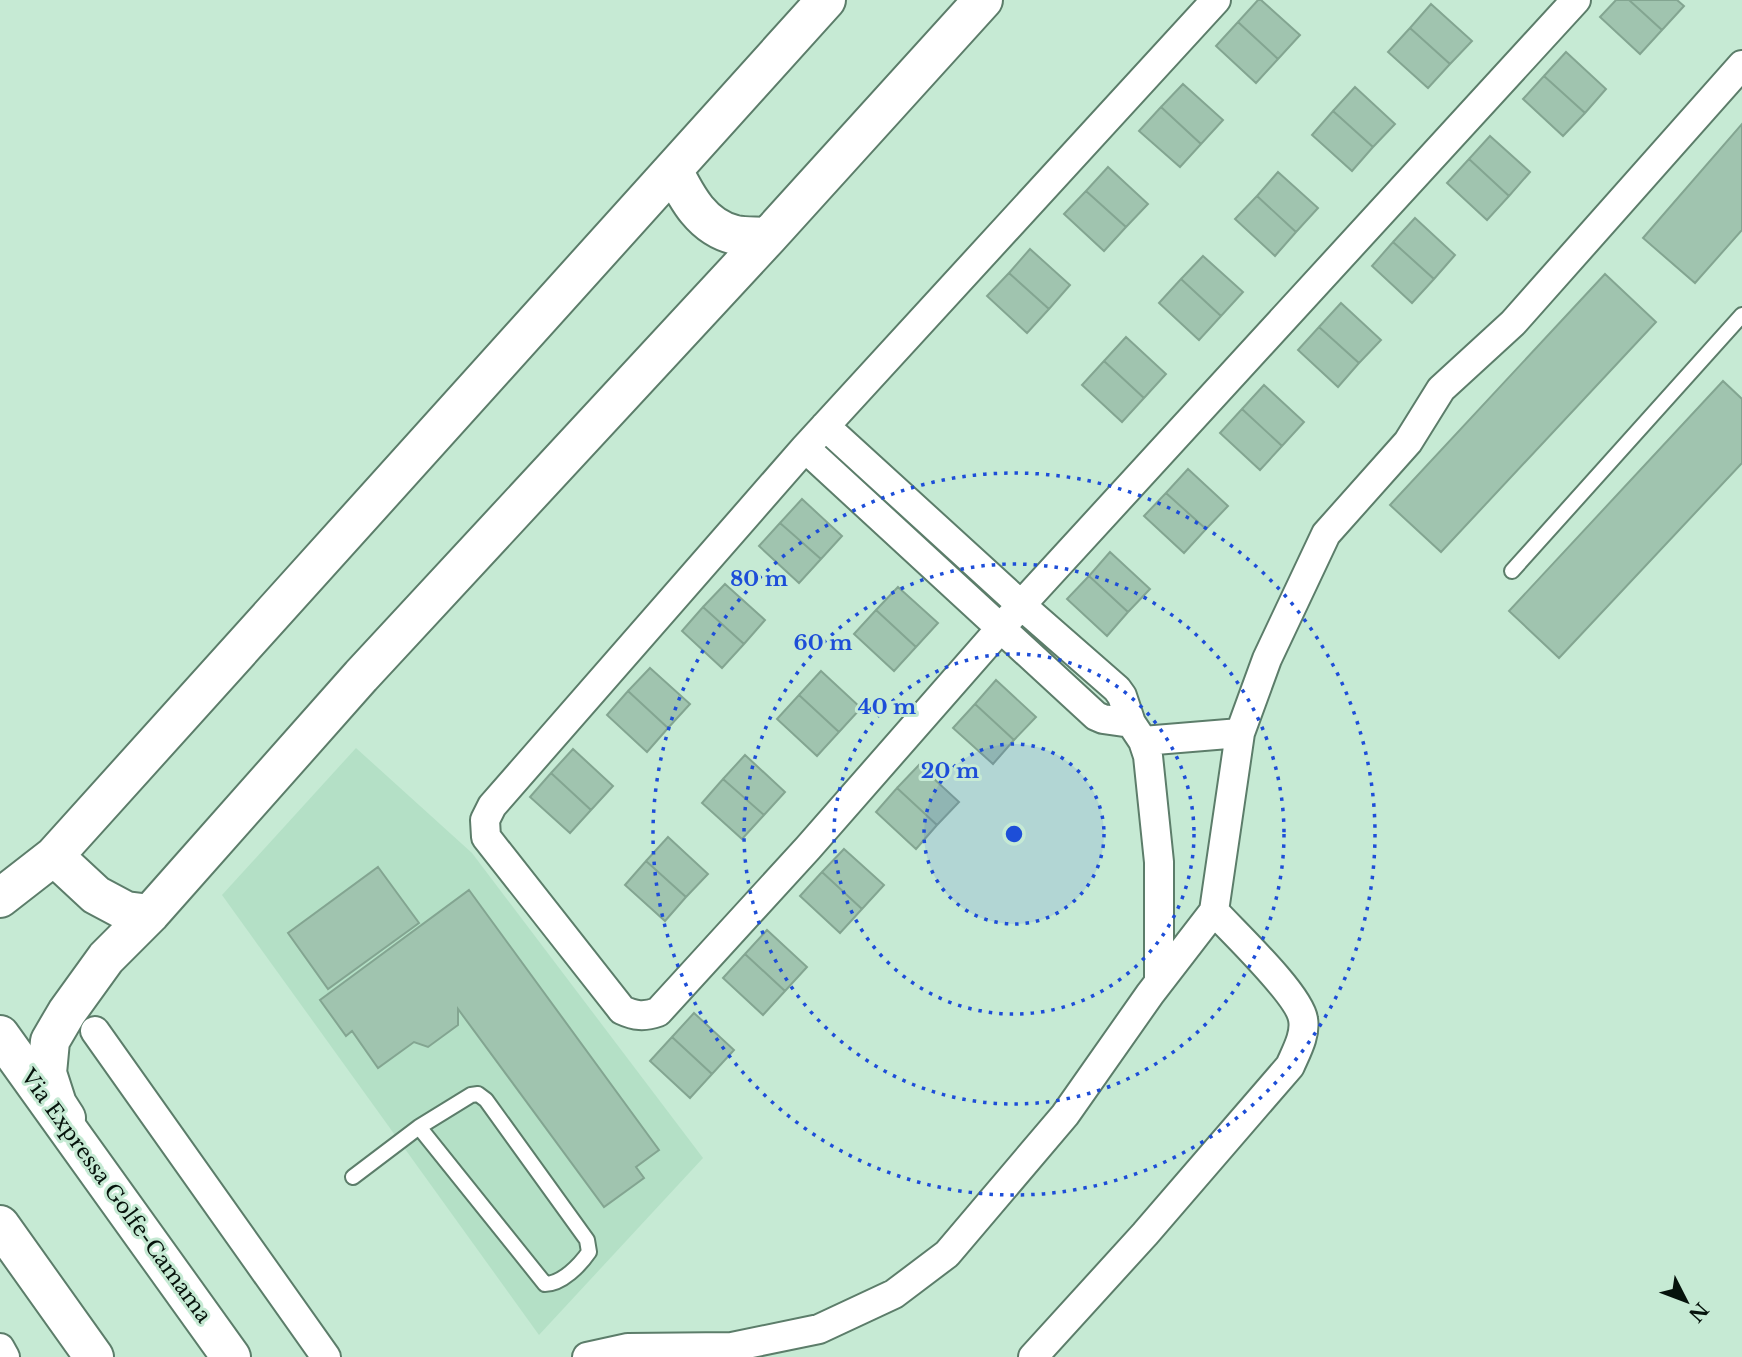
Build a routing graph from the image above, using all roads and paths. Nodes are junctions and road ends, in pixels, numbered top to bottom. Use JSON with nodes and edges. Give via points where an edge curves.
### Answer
{"nodes":[{"id":1,"x":826,"y":0,"type":"edge"},
{"id":2,"x":984,"y":0,"type":"edge"},
{"id":3,"x":1216,"y":0,"type":"edge"},
{"id":4,"x":1576,"y":0,"type":"edge"},
{"id":5,"x":1742,"y":65,"type":"edge"},
{"id":6,"x":673,"y":170,"type":"junction"},
{"id":7,"x":768,"y":237,"type":"junction"},
{"id":8,"x":1742,"y":315,"type":"edge"},
{"id":9,"x":825,"y":426,"type":"junction"},
{"id":10,"x":804,"y":448,"type":"junction"},
{"id":11,"x":1512,"y":571,"type":"dead end"},
{"id":12,"x":1021,"y":605,"type":"junction"},
{"id":13,"x":1000,"y":630,"type":"junction"},
{"id":14,"x":1137,"y":732,"type":"junction"},
{"id":15,"x":1240,"y":733,"type":"junction"},
{"id":16,"x":54,"y":856,"type":"junction"},
{"id":17,"x":0,"y":898,"type":"edge"},
{"id":18,"x":1214,"y":911,"type":"junction"},
{"id":19,"x":150,"y":914,"type":"junction"},
{"id":20,"x":1158,"y":982,"type":"junction"},
{"id":21,"x":95,"y":1031,"type":"dead end"},
{"id":22,"x":0,"y":1035,"type":"edge"},
{"id":23,"x":419,"y":1127,"type":"junction"},
{"id":24,"x":94,"y":1164,"type":"junction"},
{"id":25,"x":354,"y":1177,"type":"dead end"},
{"id":26,"x":0,"y":1225,"type":"edge"},
{"id":27,"x":0,"y":1348,"type":"edge"},
{"id":28,"x":5,"y":1357,"type":"edge"},
{"id":29,"x":94,"y":1357,"type":"edge"},
{"id":30,"x":231,"y":1357,"type":"edge"},
{"id":31,"x":326,"y":1357,"type":"edge"},
{"id":32,"x":587,"y":1357,"type":"edge"},
{"id":33,"x":1033,"y":1357,"type":"edge"}],
"edges":[{"from":1,"to":6,"type":"main road"},
{"from":2,"to":7,"type":"main road"},
{"from":3,"to":9,"type":"street"},
{"from":4,"to":12,"type":"street"},
{"from":5,"to":15,"type":"street","via":[[1513,323],[1441,389],[1408,442],[1326,534],[1267,659]]},
{"from":6,"to":7,"type":"main road","via":[[702,218],[734,235]]},
{"from":6,"to":16,"type":"main road"},
{"from":7,"to":19,"type":"main road","via":[[361,676]]},
{"from":8,"to":11,"type":"lane"},
{"from":9,"to":10,"type":"street"},
{"from":9,"to":12,"type":"street"},
{"from":10,"to":13,"type":"street"},
{"from":10,"to":13,"type":"street","via":[[492,806],[485,820],[486,837],[622,1010],[635,1016],[658,1012]]},
{"from":12,"to":13,"type":"street"},
{"from":12,"to":14,"type":"street","via":[[1117,689]]},
{"from":13,"to":14,"type":"street","via":[[1096,716]]},
{"from":14,"to":15,"type":"street"},
{"from":14,"to":20,"type":"street","via":[[1149,756],[1153,787],[1159,862]]},
{"from":15,"to":18,"type":"street"},
{"from":16,"to":17,"type":"main road"},
{"from":16,"to":19,"type":"main road","via":[[96,895],[126,911]]},
{"from":18,"to":20,"type":"street"},
{"from":18,"to":33,"type":"street","via":[[1294,1000],[1304,1020],[1301,1043],[1290,1066]]},
{"from":19,"to":24,"type":"main road","via":[[106,958],[50,1041],[47,1073],[57,1104]]},
{"from":20,"to":32,"type":"street","via":[[1065,1115],[956,1244],[894,1294],[819,1329],[732,1347],[628,1348]]},
{"from":21,"to":31,"type":"street"},
{"from":22,"to":24,"type":"main road","name":"Via Expressa Golfe-Camama"},
{"from":23,"to":23,"type":"lane","via":[[471,1095],[486,1100],[587,1240],[589,1252],[581,1263],[553,1284],[545,1284]]},
{"from":23,"to":25,"type":"lane"},
{"from":24,"to":30,"type":"main road","name":"Via Expressa Golfe-Camama"},
{"from":26,"to":29,"type":"main road"},
{"from":27,"to":28,"type":"street"}]}
